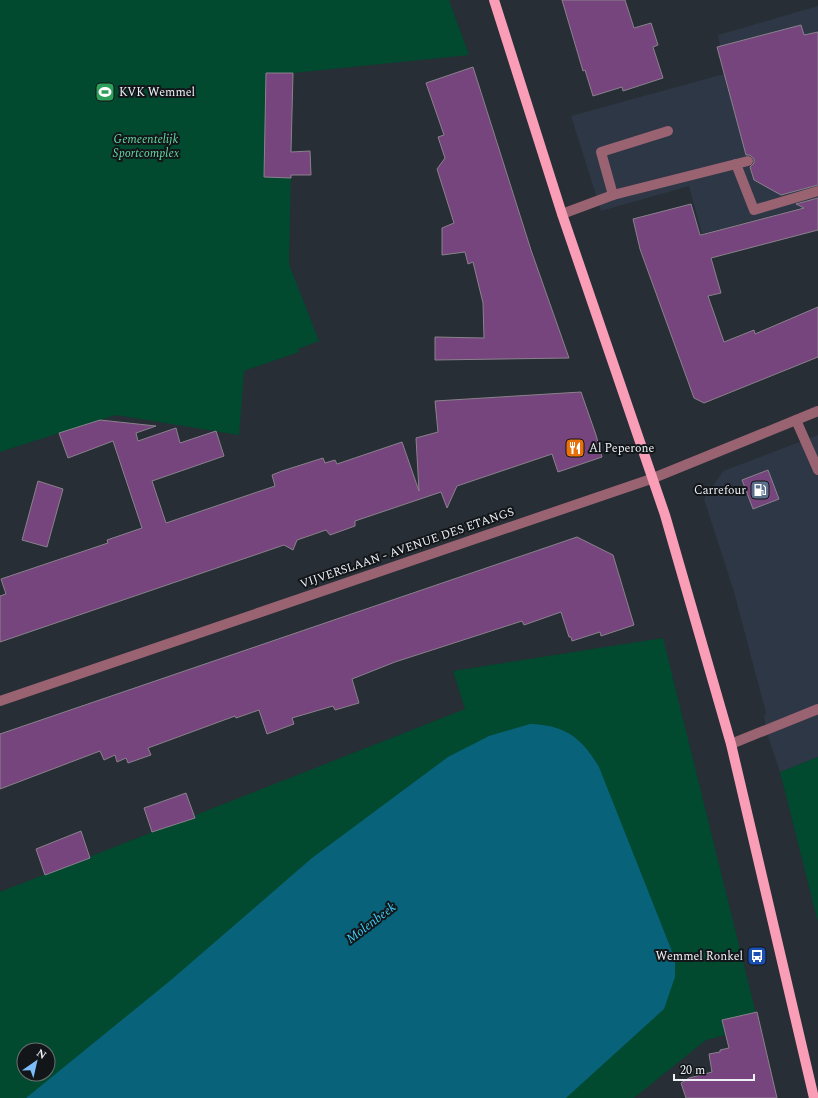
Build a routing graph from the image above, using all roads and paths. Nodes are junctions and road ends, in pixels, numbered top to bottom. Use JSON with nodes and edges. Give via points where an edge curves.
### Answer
{"nodes":[{"id":1,"x":494,"y":0,"type":"edge"},
{"id":2,"x":668,"y":131,"type":"dead end"},
{"id":3,"x":748,"y":161,"type":"dead end"},
{"id":4,"x":736,"y":164,"type":"junction"},
{"id":5,"x":818,"y":191,"type":"edge"},
{"id":6,"x":613,"y":195,"type":"junction"},
{"id":7,"x":562,"y":214,"type":"junction"},
{"id":8,"x":818,"y":411,"type":"edge"},
{"id":9,"x":796,"y":420,"type":"junction"},
{"id":10,"x":818,"y":470,"type":"edge"},
{"id":11,"x":651,"y":479,"type":"junction"},
{"id":12,"x":0,"y":700,"type":"edge"},
{"id":13,"x":818,"y":709,"type":"edge"},
{"id":14,"x":731,"y":744,"type":"junction"},
{"id":15,"x":814,"y":1098,"type":"edge"}],
"edges":[{"from":1,"to":7,"type":"main road"},
{"from":2,"to":6,"type":"street","via":[[601,152]]},
{"from":3,"to":4,"type":"street"},
{"from":4,"to":5,"type":"street","via":[[754,210]]},
{"from":4,"to":6,"type":"street"},
{"from":6,"to":7,"type":"street"},
{"from":7,"to":11,"type":"main road"},
{"from":8,"to":9,"type":"street","name":"VIJVERSLAAN - AVENUE DES ETANGS"},
{"from":9,"to":10,"type":"street"},
{"from":9,"to":11,"type":"street","name":"VIJVERSLAAN - AVENUE DES ETANGS"},
{"from":11,"to":12,"type":"street","name":"VIJVERSLAAN - AVENUE DES ETANGS"},
{"from":11,"to":14,"type":"main road","via":[[665,515]]},
{"from":13,"to":14,"type":"street"},
{"from":14,"to":15,"type":"main road"}]}
